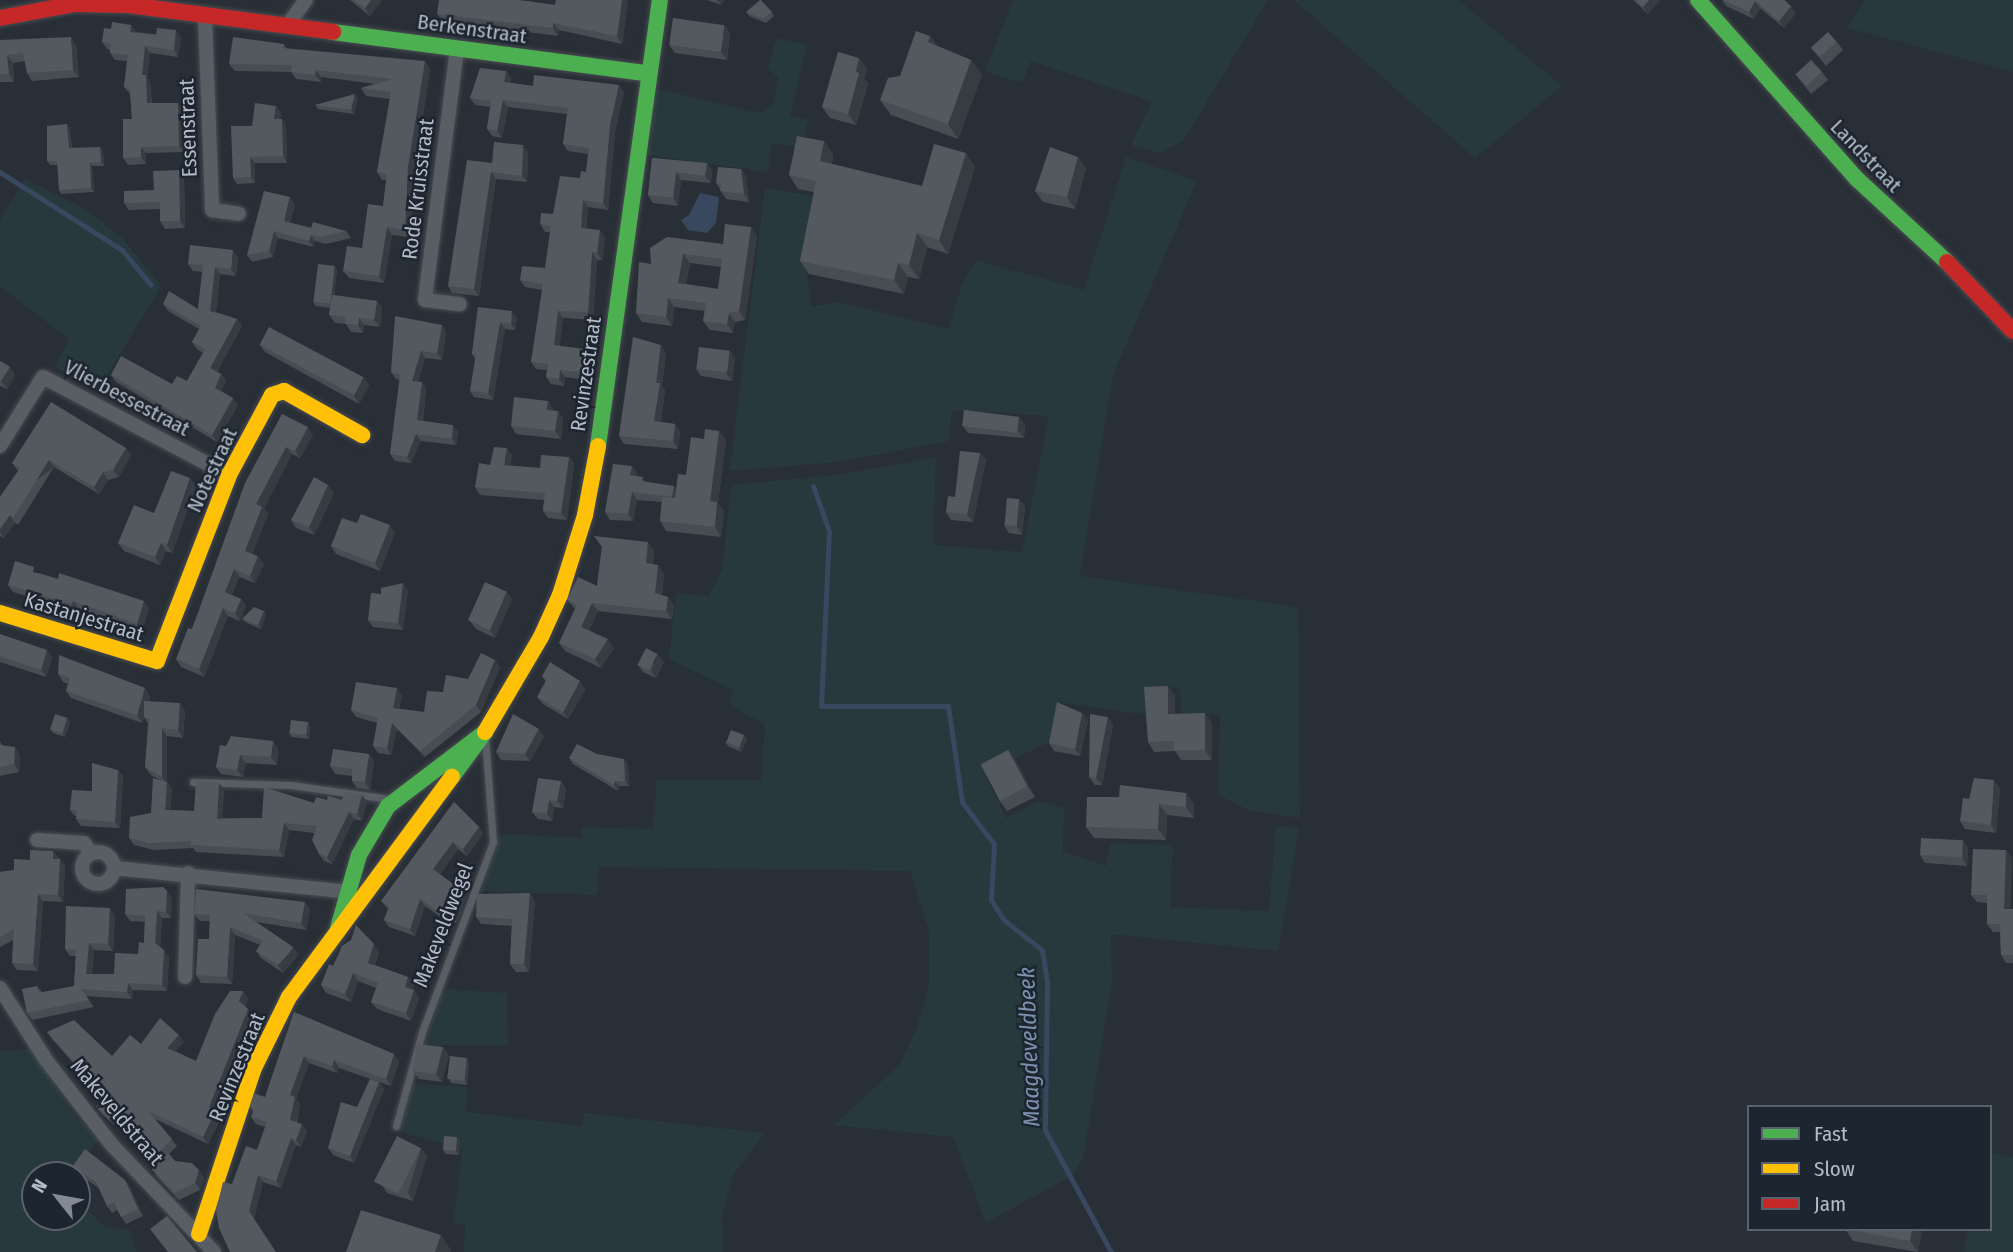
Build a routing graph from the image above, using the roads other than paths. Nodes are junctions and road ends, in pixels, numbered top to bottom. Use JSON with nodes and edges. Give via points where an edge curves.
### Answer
{"nodes":[{"id":1,"x":306,"y":0,"type":"edge"},
{"id":2,"x":660,"y":0,"type":"edge"},
{"id":3,"x":1698,"y":0,"type":"edge"},
{"id":4,"x":74,"y":2,"type":"edge"},
{"id":5,"x":205,"y":16,"type":"junction"},
{"id":6,"x":0,"y":18,"type":"edge"},
{"id":7,"x":289,"y":23,"type":"junction"},
{"id":8,"x":457,"y":49,"type":"junction"},
{"id":9,"x":646,"y":73,"type":"junction"},
{"id":10,"x":239,"y":214,"type":"dead end"},
{"id":11,"x":460,"y":304,"type":"dead end"},
{"id":12,"x":2013,"y":331,"type":"edge"},
{"id":13,"x":362,"y":435,"type":"dead end"},
{"id":14,"x":0,"y":446,"type":"edge"},
{"id":15,"x":229,"y":475,"type":"junction"},
{"id":16,"x":0,"y":613,"type":"edge"},
{"id":17,"x":157,"y":661,"type":"joint"},
{"id":18,"x":485,"y":732,"type":"junction"},
{"id":19,"x":193,"y":782,"type":"edge"},
{"id":20,"x":394,"y":800,"type":"junction"},
{"id":21,"x":37,"y":840,"type":"dead end"},
{"id":22,"x":91,"y":853,"type":"junction"},
{"id":23,"x":114,"y":868,"type":"junction"},
{"id":24,"x":188,"y":873,"type":"junction"},
{"id":25,"x":349,"y":892,"type":"junction"},
{"id":26,"x":338,"y":928,"type":"junction"},
{"id":27,"x":185,"y":977,"type":"dead end"},
{"id":28,"x":0,"y":988,"type":"edge"},
{"id":29,"x":396,"y":1126,"type":"dead end"},
{"id":30,"x":199,"y":1234,"type":"junction"},
{"id":31,"x":214,"y":1252,"type":"edge"}],
"edges":[{"from":1,"to":7,"type":"street"},
{"from":2,"to":9,"type":"street","name":"Revinzestraat"},
{"from":3,"to":12,"type":"street","name":"Landstraat","via":[[1857,179],[1959,273]]},
{"from":4,"to":5,"type":"street","name":"Berkenstraat"},
{"from":4,"to":6,"type":"street","name":"Berkenstraat"},
{"from":5,"to":7,"type":"street","name":"Berkenstraat"},
{"from":5,"to":10,"type":"street","name":"Essenstraat","via":[[212,210]]},
{"from":7,"to":8,"type":"street","name":"Berkenstraat"},
{"from":8,"to":9,"type":"street","name":"Berkenstraat"},
{"from":8,"to":11,"type":"street","name":"Rode Kruisstraat","via":[[425,300]]},
{"from":9,"to":18,"type":"street","name":"Revinzestraat","via":[[601,431],[585,514],[560,595],[541,637]]},
{"from":13,"to":15,"type":"street","name":"Notestraat","via":[[284,391],[272,395]]},
{"from":14,"to":15,"type":"street","name":"Vlierbessestraat","via":[[43,377]]},
{"from":15,"to":17,"type":"street","name":"Notestraat"},
{"from":16,"to":17,"type":"street","name":"Kastanjestraat"},
{"from":18,"to":20,"type":"street","name":"Revinzestraat"},
{"from":18,"to":26,"type":"street","name":"Revinzestraat"},
{"from":18,"to":29,"type":"lane","name":"Makeveldwegel","via":[[493,842],[425,1021]]},
{"from":19,"to":20,"type":"lane","via":[[290,785]]},
{"from":20,"to":25,"type":"street","name":"Revinzestraat","via":[[364,845]]},
{"from":21,"to":22,"type":"street","via":[[83,843]]},
{"from":22,"to":23,"type":"street","via":[[104,853]]},
{"from":22,"to":23,"type":"street","via":[[82,871],[90,882],[107,881]]},
{"from":23,"to":24,"type":"street"},
{"from":24,"to":25,"type":"street"},
{"from":24,"to":27,"type":"street"},
{"from":25,"to":26,"type":"street","name":"Revinzestraat"},
{"from":26,"to":30,"type":"street","name":"Revinzestraat","via":[[271,1032]]},
{"from":28,"to":30,"type":"street","name":"Makeveldstraat","via":[[46,1060],[112,1145]]},
{"from":30,"to":31,"type":"street","name":"Makeveldstraat"}]}
